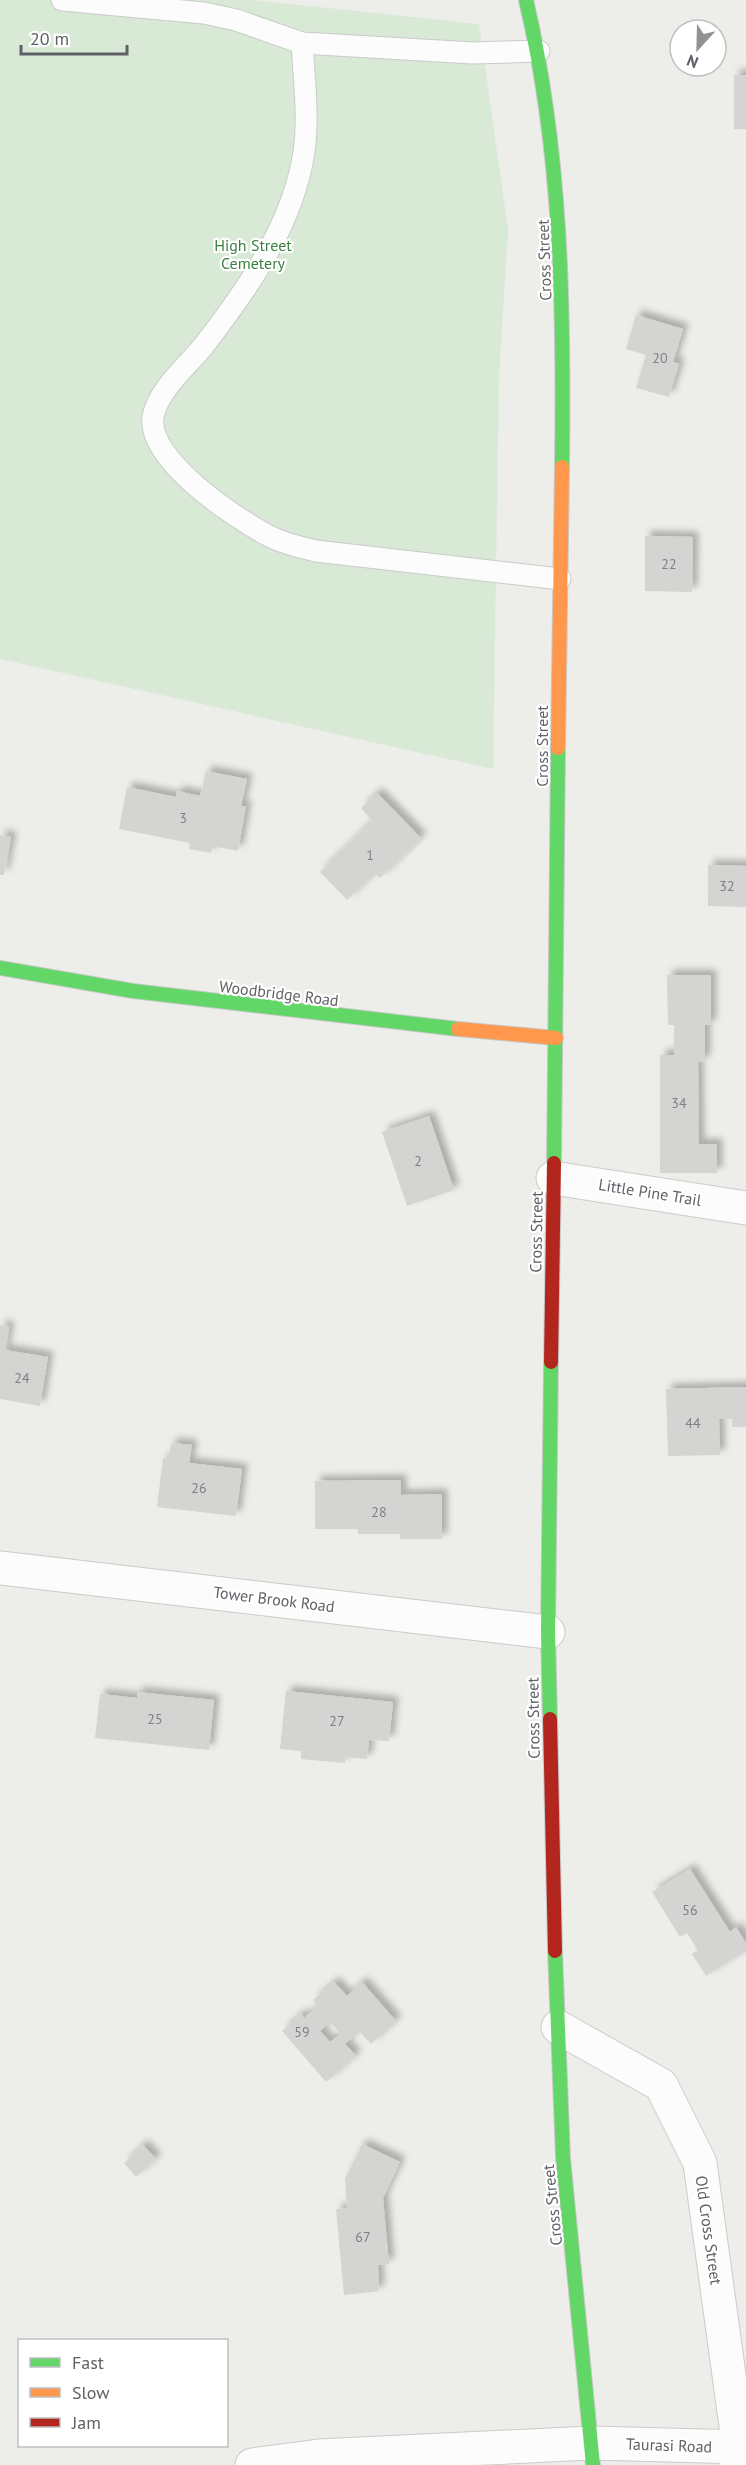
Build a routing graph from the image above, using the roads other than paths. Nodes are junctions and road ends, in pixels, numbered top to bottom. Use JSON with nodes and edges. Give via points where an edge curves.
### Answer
{"nodes":[{"id":1,"x":62,"y":0,"type":"edge"},
{"id":2,"x":526,"y":0,"type":"edge"},
{"id":3,"x":302,"y":43,"type":"junction"},
{"id":4,"x":538,"y":51,"type":"junction"},
{"id":5,"x":560,"y":579,"type":"junction"},
{"id":6,"x":0,"y":968,"type":"edge"},
{"id":7,"x":556,"y":1038,"type":"junction"},
{"id":8,"x":553,"y":1178,"type":"junction"},
{"id":9,"x":746,"y":1208,"type":"edge"},
{"id":10,"x":0,"y":1568,"type":"edge"},
{"id":11,"x":548,"y":1632,"type":"junction"},
{"id":12,"x":558,"y":2027,"type":"junction"},
{"id":13,"x":740,"y":2453,"type":"edge"},
{"id":14,"x":592,"y":2454,"type":"edge"},
{"id":15,"x":252,"y":2465,"type":"edge"}],
"edges":[{"from":1,"to":3,"type":"lane","via":[[204,13]]},
{"from":2,"to":4,"type":"street","name":"Cross Street"},
{"from":3,"to":4,"type":"lane","via":[[462,53]]},
{"from":3,"to":5,"type":"lane","via":[[304,150],[287,217],[245,288],[161,396],[153,416],[153,434],[163,453],[213,498],[269,536],[290,545]]},
{"from":4,"to":5,"type":"street","name":"Cross Street","via":[[552,128],[560,218]]},
{"from":5,"to":7,"type":"street","name":"Cross Street"},
{"from":6,"to":7,"type":"street","name":"Woodbridge Road","via":[[214,1001]]},
{"from":7,"to":8,"type":"street","name":"Cross Street"},
{"from":8,"to":9,"type":"street","name":"Little Pine Trail"},
{"from":8,"to":11,"type":"street","name":"Cross Street"},
{"from":10,"to":11,"type":"street","name":"Tower Brook Road"},
{"from":11,"to":12,"type":"street","name":"Cross Street"},
{"from":12,"to":13,"type":"street","name":"Old Cross Street","via":[[661,2085],[700,2163]]},
{"from":12,"to":14,"type":"street","name":"Cross Street","via":[[563,2158]]},
{"from":13,"to":14,"type":"street","name":"Taurasi Road"},
{"from":14,"to":15,"type":"street","name":"Taurasi Road","via":[[319,2456]]}]}
